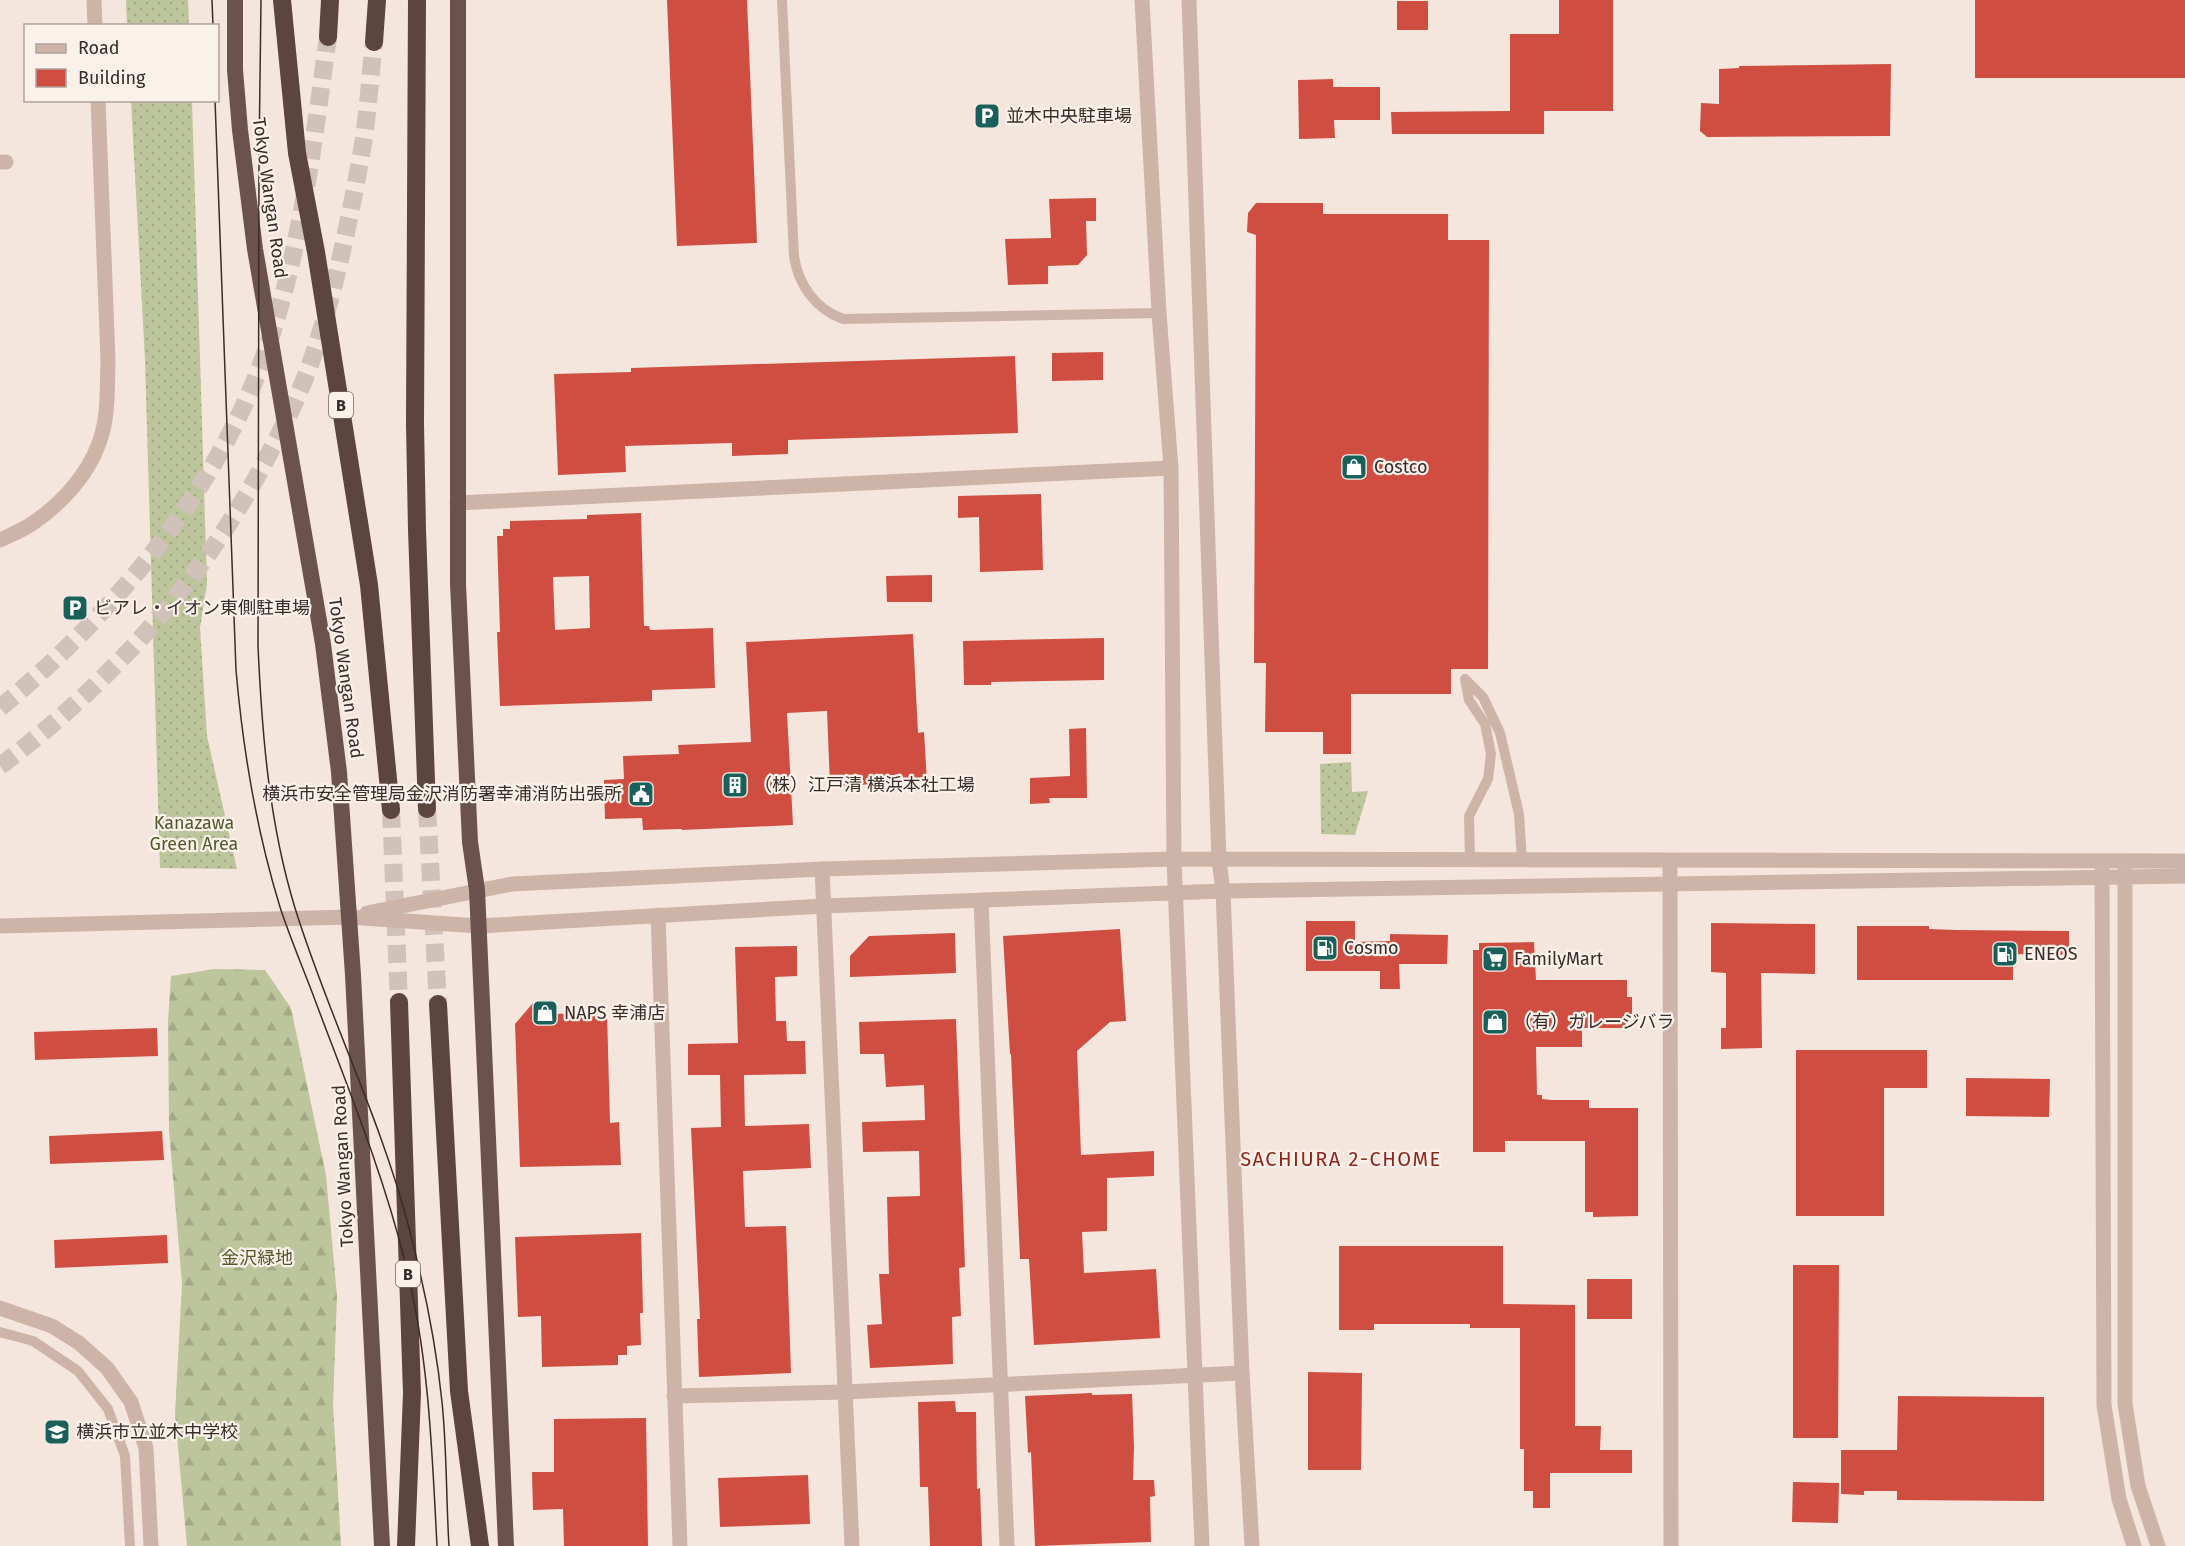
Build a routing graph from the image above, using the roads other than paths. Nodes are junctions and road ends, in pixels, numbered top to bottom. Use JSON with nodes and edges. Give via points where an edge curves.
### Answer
{"nodes":[{"id":1,"x":94,"y":0,"type":"edge"},
{"id":2,"x":235,"y":0,"type":"edge"},
{"id":3,"x":282,"y":0,"type":"edge"},
{"id":4,"x":330,"y":0,"type":"edge"},
{"id":5,"x":377,"y":0,"type":"edge"},
{"id":6,"x":417,"y":0,"type":"edge"},
{"id":7,"x":458,"y":0,"type":"edge"},
{"id":8,"x":782,"y":0,"type":"edge"},
{"id":9,"x":1142,"y":0,"type":"edge"},
{"id":10,"x":1190,"y":0,"type":"edge"},
{"id":11,"x":95,"y":24,"type":"edge"},
{"id":12,"x":328,"y":37,"type":"tunnel mouth"},
{"id":13,"x":374,"y":42,"type":"tunnel mouth"},
{"id":14,"x":98,"y":102,"type":"edge"},
{"id":15,"x":1159,"y":313,"type":"junction"},
{"id":16,"x":1171,"y":468,"type":"junction"},
{"id":17,"x":457,"y":503,"type":"junction"},
{"id":18,"x":0,"y":540,"type":"edge"},
{"id":19,"x":427,"y":809,"type":"tunnel mouth"},
{"id":20,"x":391,"y":810,"type":"tunnel mouth"},
{"id":21,"x":1174,"y":859,"type":"junction"},
{"id":22,"x":1219,"y":860,"type":"junction"},
{"id":23,"x":1470,"y":861,"type":"junction"},
{"id":24,"x":1522,"y":861,"type":"junction"},
{"id":25,"x":1670,"y":861,"type":"junction"},
{"id":26,"x":2185,"y":861,"type":"edge"},
{"id":27,"x":2102,"y":862,"type":"junction"},
{"id":28,"x":822,"y":869,"type":"junction"},
{"id":29,"x":2125,"y":869,"type":"junction"},
{"id":30,"x":2185,"y":876,"type":"edge"},
{"id":31,"x":2102,"y":878,"type":"junction"},
{"id":32,"x":1670,"y":883,"type":"junction"},
{"id":33,"x":477,"y":890,"type":"junction"},
{"id":34,"x":1223,"y":891,"type":"junction"},
{"id":35,"x":1176,"y":894,"type":"junction"},
{"id":36,"x":981,"y":900,"type":"junction"},
{"id":37,"x":824,"y":906,"type":"junction"},
{"id":38,"x":658,"y":915,"type":"junction"},
{"id":39,"x":349,"y":917,"type":"junction"},
{"id":40,"x":0,"y":926,"type":"edge"},
{"id":41,"x":478,"y":926,"type":"junction"},
{"id":42,"x":399,"y":1002,"type":"tunnel mouth"},
{"id":43,"x":438,"y":1004,"type":"tunnel mouth"},
{"id":44,"x":0,"y":1308,"type":"edge"},
{"id":45,"x":0,"y":1332,"type":"edge"},
{"id":46,"x":1242,"y":1373,"type":"junction"},
{"id":47,"x":1195,"y":1375,"type":"junction"},
{"id":48,"x":1000,"y":1384,"type":"junction"},
{"id":49,"x":844,"y":1392,"type":"junction"},
{"id":50,"x":674,"y":1396,"type":"junction"},
{"id":51,"x":130,"y":1546,"type":"edge"},
{"id":52,"x":151,"y":1546,"type":"edge"},
{"id":53,"x":382,"y":1546,"type":"edge"},
{"id":54,"x":406,"y":1546,"type":"edge"},
{"id":55,"x":480,"y":1546,"type":"edge"},
{"id":56,"x":506,"y":1546,"type":"edge"},
{"id":57,"x":680,"y":1546,"type":"edge"},
{"id":58,"x":852,"y":1546,"type":"edge"},
{"id":59,"x":1007,"y":1546,"type":"edge"},
{"id":60,"x":1202,"y":1546,"type":"edge"},
{"id":61,"x":1252,"y":1546,"type":"edge"},
{"id":62,"x":1671,"y":1546,"type":"edge"},
{"id":63,"x":2134,"y":1546,"type":"edge"},
{"id":64,"x":2158,"y":1546,"type":"edge"}],
"edges":[{"from":1,"to":11,"type":"street"},
{"from":2,"to":39,"type":"highway","name":"Tokyo Wangan Road","via":[[240,130],[255,249],[330,694]]},
{"from":3,"to":20,"type":"highway","number":"B","via":[[297,153],[369,585]]},
{"from":4,"to":12,"type":"highway"},
{"from":5,"to":13,"type":"highway"},
{"from":6,"to":19,"type":"highway","via":[[415,424]]},
{"from":7,"to":17,"type":"highway"},
{"from":8,"to":15,"type":"lane","via":[[794,256],[801,283],[819,305],[843,319]]},
{"from":9,"to":15,"type":"street"},
{"from":10,"to":22,"type":"street"},
{"from":14,"to":18,"type":"street","via":[[108,360],[107,402],[100,441],[87,468],[68,492],[32,523]]},
{"from":15,"to":16,"type":"street"},
{"from":16,"to":17,"type":"street"},
{"from":16,"to":21,"type":"street"},
{"from":17,"to":33,"type":"highway","via":[[470,842]]},
{"from":21,"to":22,"type":"street"},
{"from":21,"to":28,"type":"street"},
{"from":21,"to":35,"type":"street"},
{"from":22,"to":23,"type":"street"},
{"from":22,"to":34,"type":"street"},
{"from":23,"to":24,"type":"street"},
{"from":23,"to":24,"type":"lane","via":[[1469,816],[1488,779],[1491,754],[1485,724],[1469,700],[1465,679],[1484,697],[1500,733],[1519,814]]},
{"from":24,"to":25,"type":"street"},
{"from":25,"to":27,"type":"street"},
{"from":25,"to":32,"type":"street"},
{"from":26,"to":29,"type":"street"},
{"from":27,"to":29,"type":"street"},
{"from":27,"to":31,"type":"street"},
{"from":28,"to":33,"type":"street","via":[[512,884]]},
{"from":28,"to":37,"type":"street"},
{"from":29,"to":30,"type":"street"},
{"from":29,"to":31,"type":"street"},
{"from":29,"to":64,"type":"street","via":[[2125,1404],[2138,1486]]},
{"from":31,"to":32,"type":"street"},
{"from":31,"to":63,"type":"street","via":[[2104,1405],[2119,1499]]},
{"from":32,"to":34,"type":"street"},
{"from":32,"to":62,"type":"street"},
{"from":33,"to":39,"type":"street"},
{"from":33,"to":41,"type":"highway"},
{"from":34,"to":35,"type":"street"},
{"from":34,"to":46,"type":"street"},
{"from":35,"to":36,"type":"street"},
{"from":35,"to":47,"type":"street"},
{"from":36,"to":37,"type":"street"},
{"from":36,"to":48,"type":"street"},
{"from":37,"to":38,"type":"street"},
{"from":37,"to":49,"type":"street"},
{"from":38,"to":41,"type":"street"},
{"from":38,"to":50,"type":"street"},
{"from":39,"to":40,"type":"street"},
{"from":39,"to":41,"type":"street"},
{"from":39,"to":53,"type":"highway","name":"Tokyo Wangan Road"},
{"from":41,"to":56,"type":"highway"},
{"from":42,"to":54,"type":"highway","number":"B","via":[[412,1393]]},
{"from":43,"to":55,"type":"highway","via":[[459,1391]]},
{"from":44,"to":52,"type":"street","via":[[52,1326],[79,1343],[107,1368],[131,1402],[146,1448]]},
{"from":45,"to":51,"type":"lane","via":[[33,1341],[78,1371],[108,1409],[125,1456]]},
{"from":46,"to":47,"type":"street"},
{"from":46,"to":61,"type":"street"},
{"from":47,"to":48,"type":"street"},
{"from":47,"to":60,"type":"street"},
{"from":48,"to":49,"type":"street"},
{"from":48,"to":59,"type":"street"},
{"from":49,"to":50,"type":"street"},
{"from":49,"to":58,"type":"street"},
{"from":50,"to":57,"type":"street"}]}
